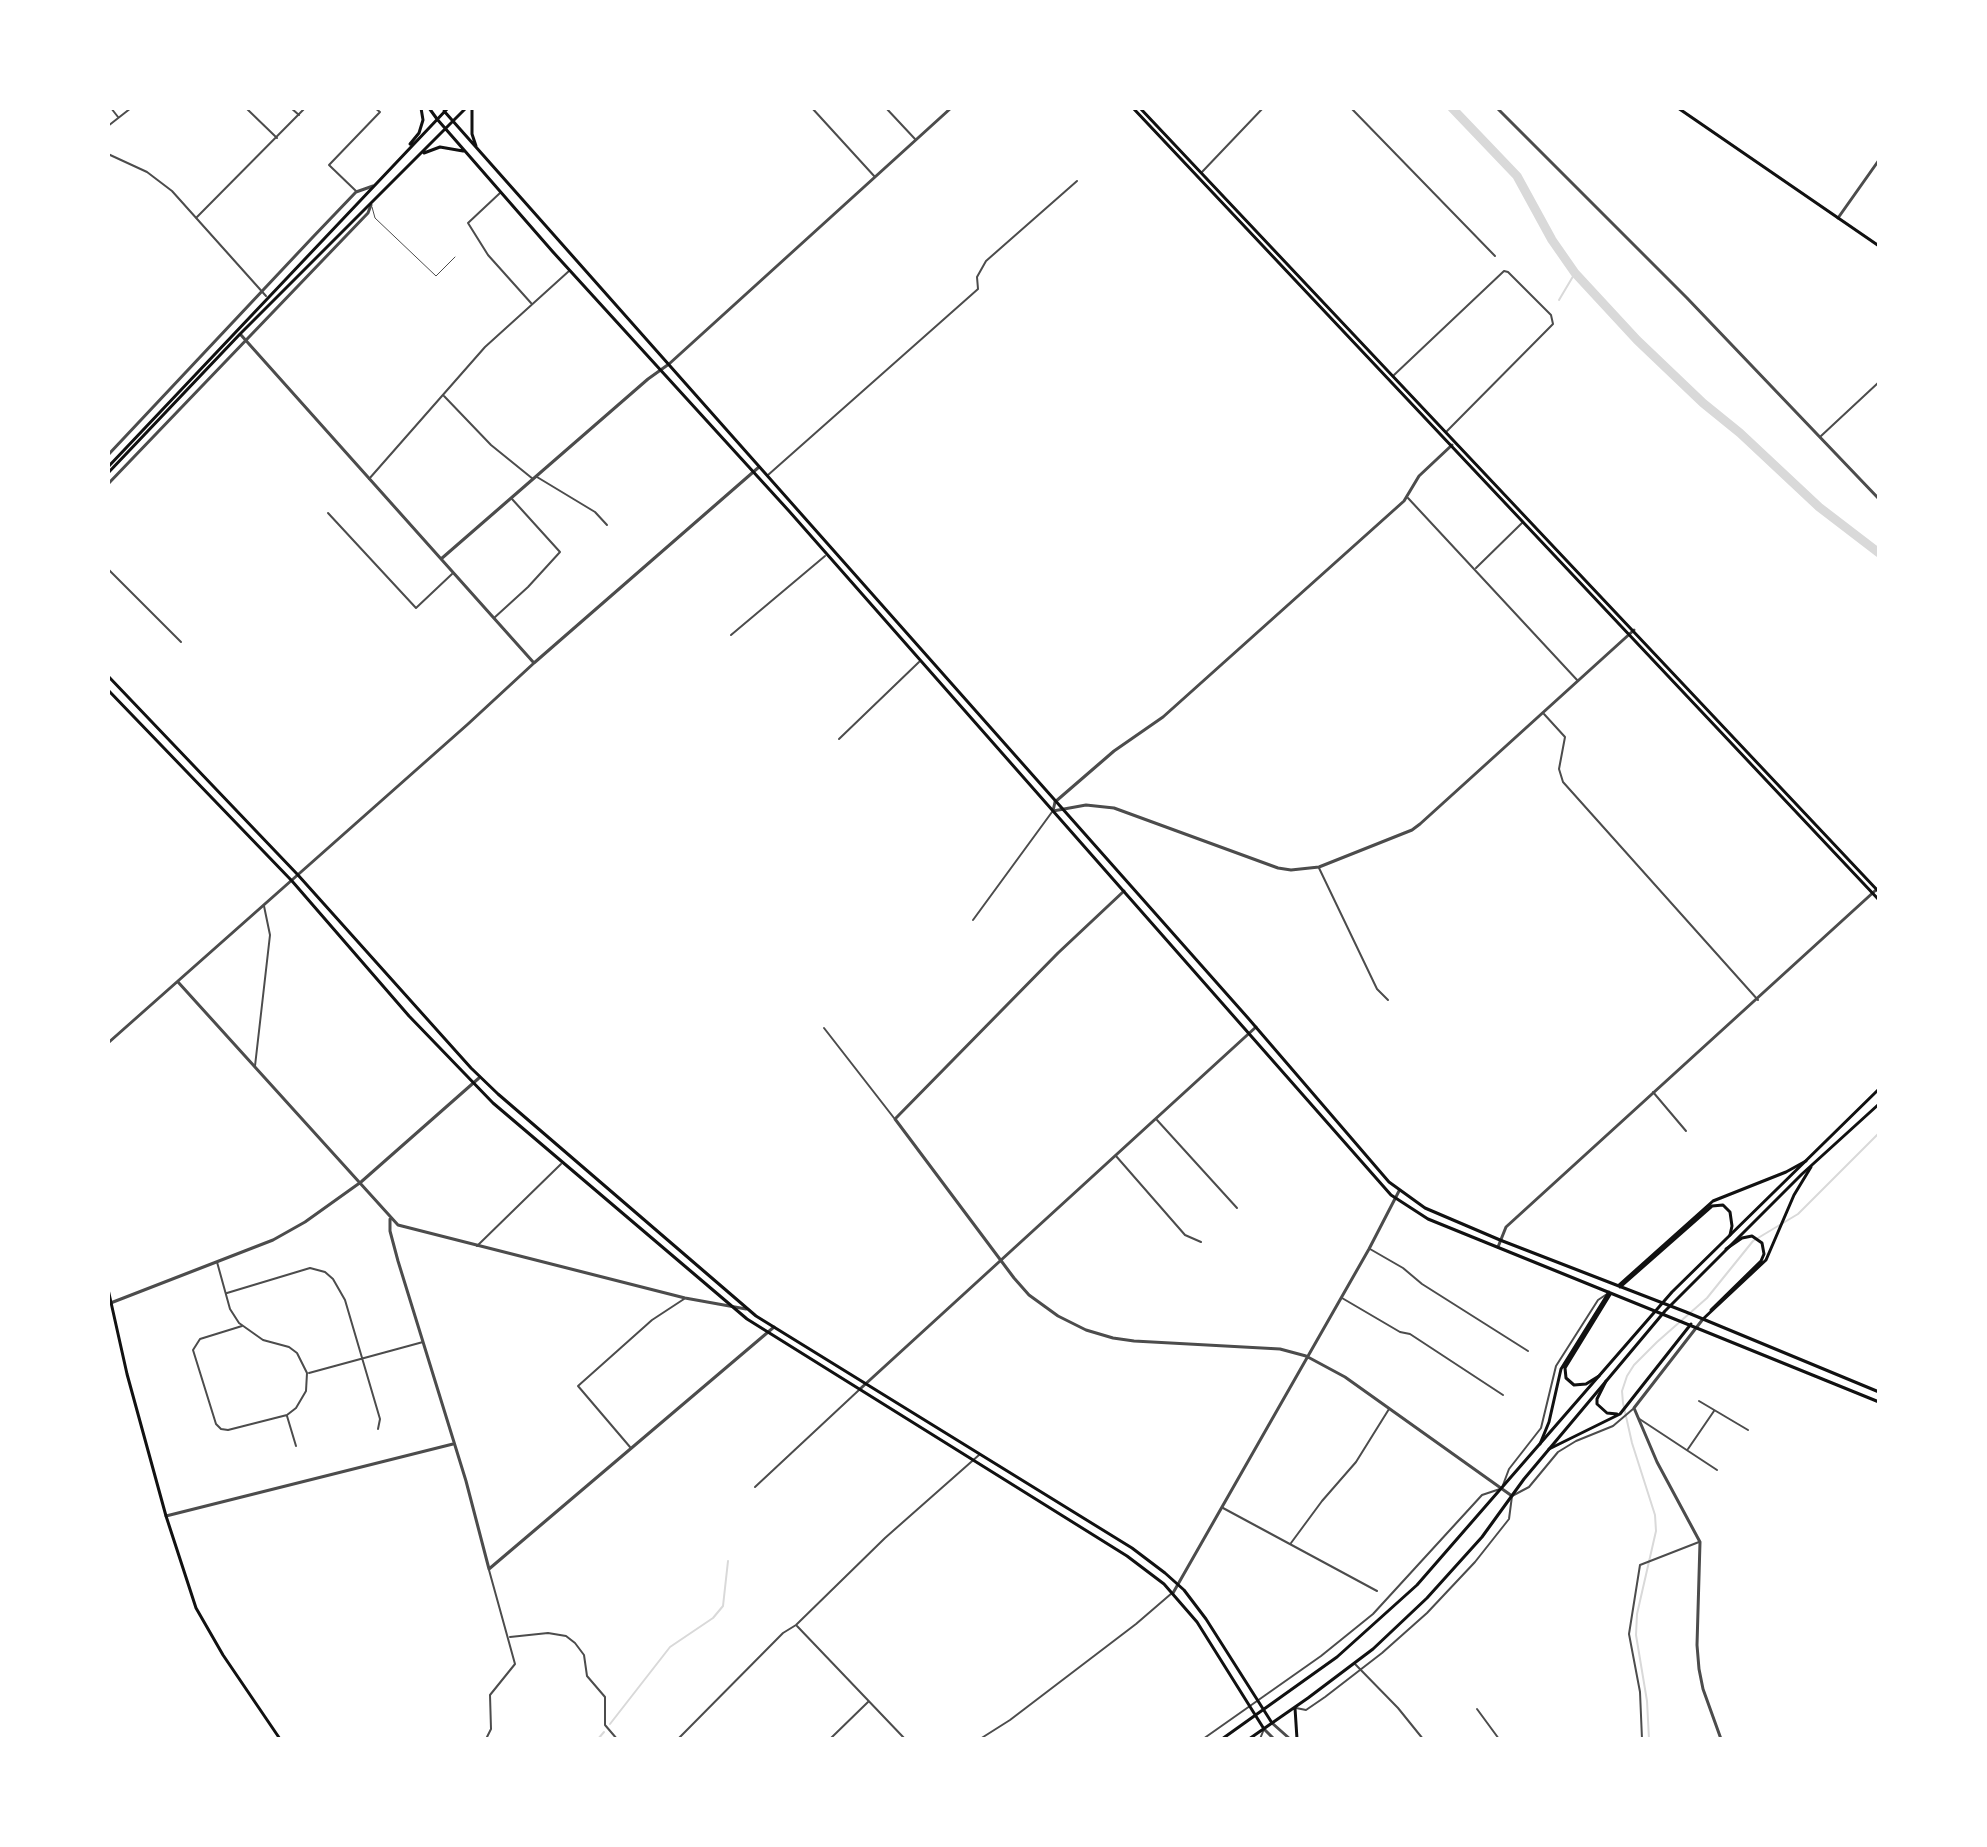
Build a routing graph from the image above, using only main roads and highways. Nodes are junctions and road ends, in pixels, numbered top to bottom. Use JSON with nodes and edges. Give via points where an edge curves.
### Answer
{"nodes":[{"id":1,"x":421,"y":108,"type":"edge"},
{"id":2,"x":429,"y":108,"type":"edge"},
{"id":3,"x":466,"y":108,"type":"edge"},
{"id":4,"x":472,"y":108,"type":"edge"},
{"id":5,"x":1133,"y":108,"type":"edge"},
{"id":6,"x":1140,"y":108,"type":"edge"},
{"id":7,"x":1678,"y":108,"type":"edge"},
{"id":8,"x":444,"y":109,"type":"edge"},
{"id":9,"x":437,"y":119,"type":"junction"},
{"id":10,"x":453,"y":121,"type":"junction"},
{"id":11,"x":445,"y":129,"type":"junction"},
{"id":12,"x":477,"y":150,"type":"junction"},
{"id":13,"x":464,"y":151,"type":"junction"},
{"id":14,"x":420,"y":155,"type":"junction"},
{"id":15,"x":400,"y":158,"type":"junction"},
{"id":16,"x":393,"y":165,"type":"junction"},
{"id":17,"x":402,"y":174,"type":"junction"},
{"id":18,"x":1879,"y":246,"type":"edge"},
{"id":19,"x":1453,"y":443,"type":"junction"},
{"id":20,"x":108,"y":467,"type":"edge"},
{"id":21,"x":108,"y":473,"type":"edge"},
{"id":22,"x":1632,"y":632,"type":"junction"},
{"id":23,"x":108,"y":676,"type":"edge"},
{"id":24,"x":108,"y":690,"type":"edge"},
{"id":25,"x":1877,"y":890,"type":"edge"},
{"id":26,"x":1879,"y":900,"type":"edge"},
{"id":27,"x":1879,"y":1089,"type":"edge"},
{"id":28,"x":1879,"y":1104,"type":"edge"},
{"id":29,"x":1806,"y":1161,"type":"junction"},
{"id":30,"x":1811,"y":1167,"type":"junction"},
{"id":31,"x":1730,"y":1235,"type":"junction"},
{"id":32,"x":1726,"y":1249,"type":"junction"},
{"id":33,"x":1619,"y":1286,"type":"junction"},
{"id":34,"x":108,"y":1289,"type":"edge"},
{"id":35,"x":1610,"y":1293,"type":"junction"},
{"id":36,"x":109,"y":1303,"type":"edge"},
{"id":37,"x":1703,"y":1319,"type":"junction"},
{"id":38,"x":1690,"y":1324,"type":"junction"},
{"id":39,"x":1599,"y":1376,"type":"junction"},
{"id":40,"x":1606,"y":1381,"type":"junction"},
{"id":41,"x":1879,"y":1392,"type":"edge"},
{"id":42,"x":1879,"y":1402,"type":"edge"},
{"id":43,"x":1620,"y":1414,"type":"junction"},
{"id":44,"x":1540,"y":1444,"type":"junction"},
{"id":45,"x":1549,"y":1449,"type":"junction"},
{"id":46,"x":1295,"y":1708,"type":"junction"},
{"id":47,"x":1264,"y":1710,"type":"junction"},
{"id":48,"x":1255,"y":1716,"type":"junction"},
{"id":49,"x":1272,"y":1723,"type":"junction"},
{"id":50,"x":1264,"y":1729,"type":"junction"},
{"id":51,"x":280,"y":1739,"type":"edge"},
{"id":52,"x":1222,"y":1739,"type":"edge"},
{"id":53,"x":1249,"y":1739,"type":"edge"},
{"id":54,"x":1297,"y":1739,"type":"edge"}],
"edges":[{"from":1,"to":15,"type":"main road","via":[[419,133]]},
{"from":2,"to":9,"type":"main road"},
{"from":3,"to":10,"type":"main road"},
{"from":4,"to":12,"type":"main road"},
{"from":5,"to":19,"type":"main road"},
{"from":6,"to":19,"type":"main road"},
{"from":7,"to":18,"type":"main road"},
{"from":8,"to":9,"type":"main road"},
{"from":8,"to":10,"type":"main road"},
{"from":9,"to":11,"type":"main road"},
{"from":9,"to":15,"type":"main road"},
{"from":10,"to":11,"type":"main road"},
{"from":10,"to":12,"type":"main road"},
{"from":11,"to":13,"type":"main road"},
{"from":11,"to":14,"type":"main road"},
{"from":12,"to":33,"type":"main road","via":[[1399,1191],[1425,1208]]},
{"from":13,"to":14,"type":"main road","via":[[440,147]]},
{"from":13,"to":35,"type":"main road","via":[[754,472],[1365,1169],[1396,1199],[1428,1219]]},
{"from":14,"to":17,"type":"main road"},
{"from":15,"to":16,"type":"main road"},
{"from":16,"to":17,"type":"main road"},
{"from":16,"to":20,"type":"main road"},
{"from":17,"to":21,"type":"main road"},
{"from":19,"to":22,"type":"main road"},
{"from":19,"to":22,"type":"main road"},
{"from":22,"to":25,"type":"main road"},
{"from":23,"to":47,"type":"main road","via":[[480,1077],[746,1309],[1138,1552],[1179,1585]]},
{"from":24,"to":48,"type":"main road","via":[[292,881],[473,1084],[730,1306],[1127,1556],[1173,1593]]},
{"from":25,"to":26,"type":"main road"},
{"from":27,"to":29,"type":"main road"},
{"from":28,"to":30,"type":"main road"},
{"from":29,"to":31,"type":"main road"},
{"from":29,"to":33,"type":"main road","via":[[1713,1201]]},
{"from":30,"to":32,"type":"main road"},
{"from":30,"to":37,"type":"main road","via":[[1766,1260]]},
{"from":31,"to":33,"type":"main road","via":[[1730,1212],[1715,1205]]},
{"from":31,"to":39,"type":"main road"},
{"from":32,"to":37,"type":"main road","via":[[1748,1236],[1764,1247],[1761,1261]]},
{"from":32,"to":40,"type":"main road"},
{"from":33,"to":37,"type":"main road"},
{"from":34,"to":36,"type":"main road"},
{"from":35,"to":38,"type":"main road"},
{"from":35,"to":39,"type":"main road","via":[[1566,1365],[1571,1384]]},
{"from":35,"to":44,"type":"main road","via":[[1561,1369]]},
{"from":36,"to":51,"type":"main road","via":[[190,1593]]},
{"from":37,"to":41,"type":"main road"},
{"from":38,"to":42,"type":"main road"},
{"from":38,"to":43,"type":"main road"},
{"from":39,"to":44,"type":"main road"},
{"from":40,"to":43,"type":"main road","via":[[1597,1399],[1599,1407]]},
{"from":40,"to":45,"type":"main road"},
{"from":43,"to":45,"type":"main road"},
{"from":44,"to":47,"type":"main road","via":[[1394,1608]]},
{"from":45,"to":46,"type":"main road","via":[[1434,1591]]},
{"from":46,"to":49,"type":"main road"},
{"from":46,"to":54,"type":"main road"},
{"from":47,"to":48,"type":"main road"},
{"from":47,"to":49,"type":"main road"},
{"from":48,"to":50,"type":"main road"},
{"from":48,"to":52,"type":"main road"},
{"from":49,"to":50,"type":"main road"},
{"from":50,"to":53,"type":"main road"}]}
